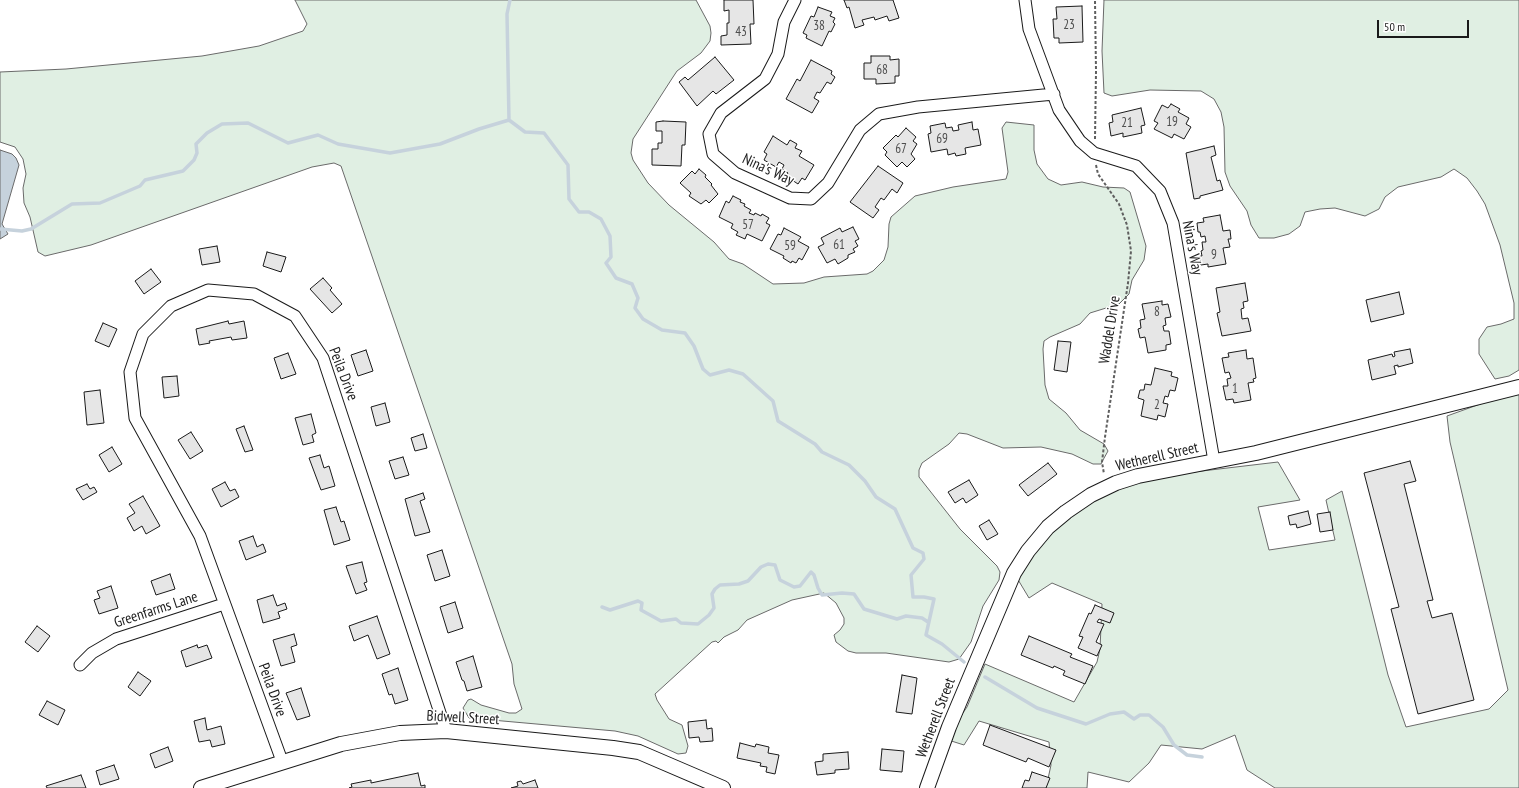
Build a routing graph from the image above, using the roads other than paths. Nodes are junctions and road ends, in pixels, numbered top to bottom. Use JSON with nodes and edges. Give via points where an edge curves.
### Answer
{"nodes":[{"id":1,"x":795,"y":0,"type":"edge"},
{"id":2,"x":1025,"y":0,"type":"edge"},
{"id":3,"x":1054,"y":94,"type":"junction"},
{"id":4,"x":1519,"y":387,"type":"edge"},
{"id":5,"x":1214,"y":461,"type":"junction"},
{"id":6,"x":224,"y":604,"type":"junction"},
{"id":7,"x":80,"y":665,"type":"dead end"},
{"id":8,"x":446,"y":730,"type":"junction"},
{"id":9,"x":282,"y":761,"type":"junction"},
{"id":10,"x":201,"y":788,"type":"edge"},
{"id":11,"x":723,"y":788,"type":"edge"},
{"id":12,"x":928,"y":788,"type":"edge"}],
"edges":[{"from":1,"to":3,"type":"street","name":"Nina's Way","via":[[784,22],[778,54],[765,79],[721,113],[709,134],[713,154],[735,173],[790,198],[811,199],[828,183],[860,130],[879,114],[918,107]]},
{"from":2,"to":3,"type":"street","name":"Nina's Way","via":[[1029,29]]},
{"from":3,"to":5,"type":"street","name":"Nina's Way","via":[[1059,110],[1080,141],[1094,153],[1136,166],[1160,191],[1173,223]]},
{"from":4,"to":5,"type":"street","name":"Wetherell Street","via":[[1330,435]]},
{"from":5,"to":12,"type":"street","name":"Wetherell Street","via":[[1138,476],[1108,486],[1066,512],[1048,527],[1014,573],[949,727]]},
{"from":6,"to":7,"type":"street","name":"Greenfarms Lane","via":[[116,639],[92,653]]},
{"from":6,"to":8,"type":"street","name":"Peila Drive","via":[[200,536],[135,418],[130,372],[143,334],[171,306],[208,290],[254,294],[295,316],[323,358]]},
{"from":6,"to":9,"type":"street","name":"Peila Drive"},
{"from":8,"to":9,"type":"street","name":"Bidwell Street","via":[[400,733],[348,742]]},
{"from":8,"to":11,"type":"street","name":"Bidwell Street","via":[[638,752]]},
{"from":9,"to":10,"type":"street","name":"Bidwell Street"}]}
